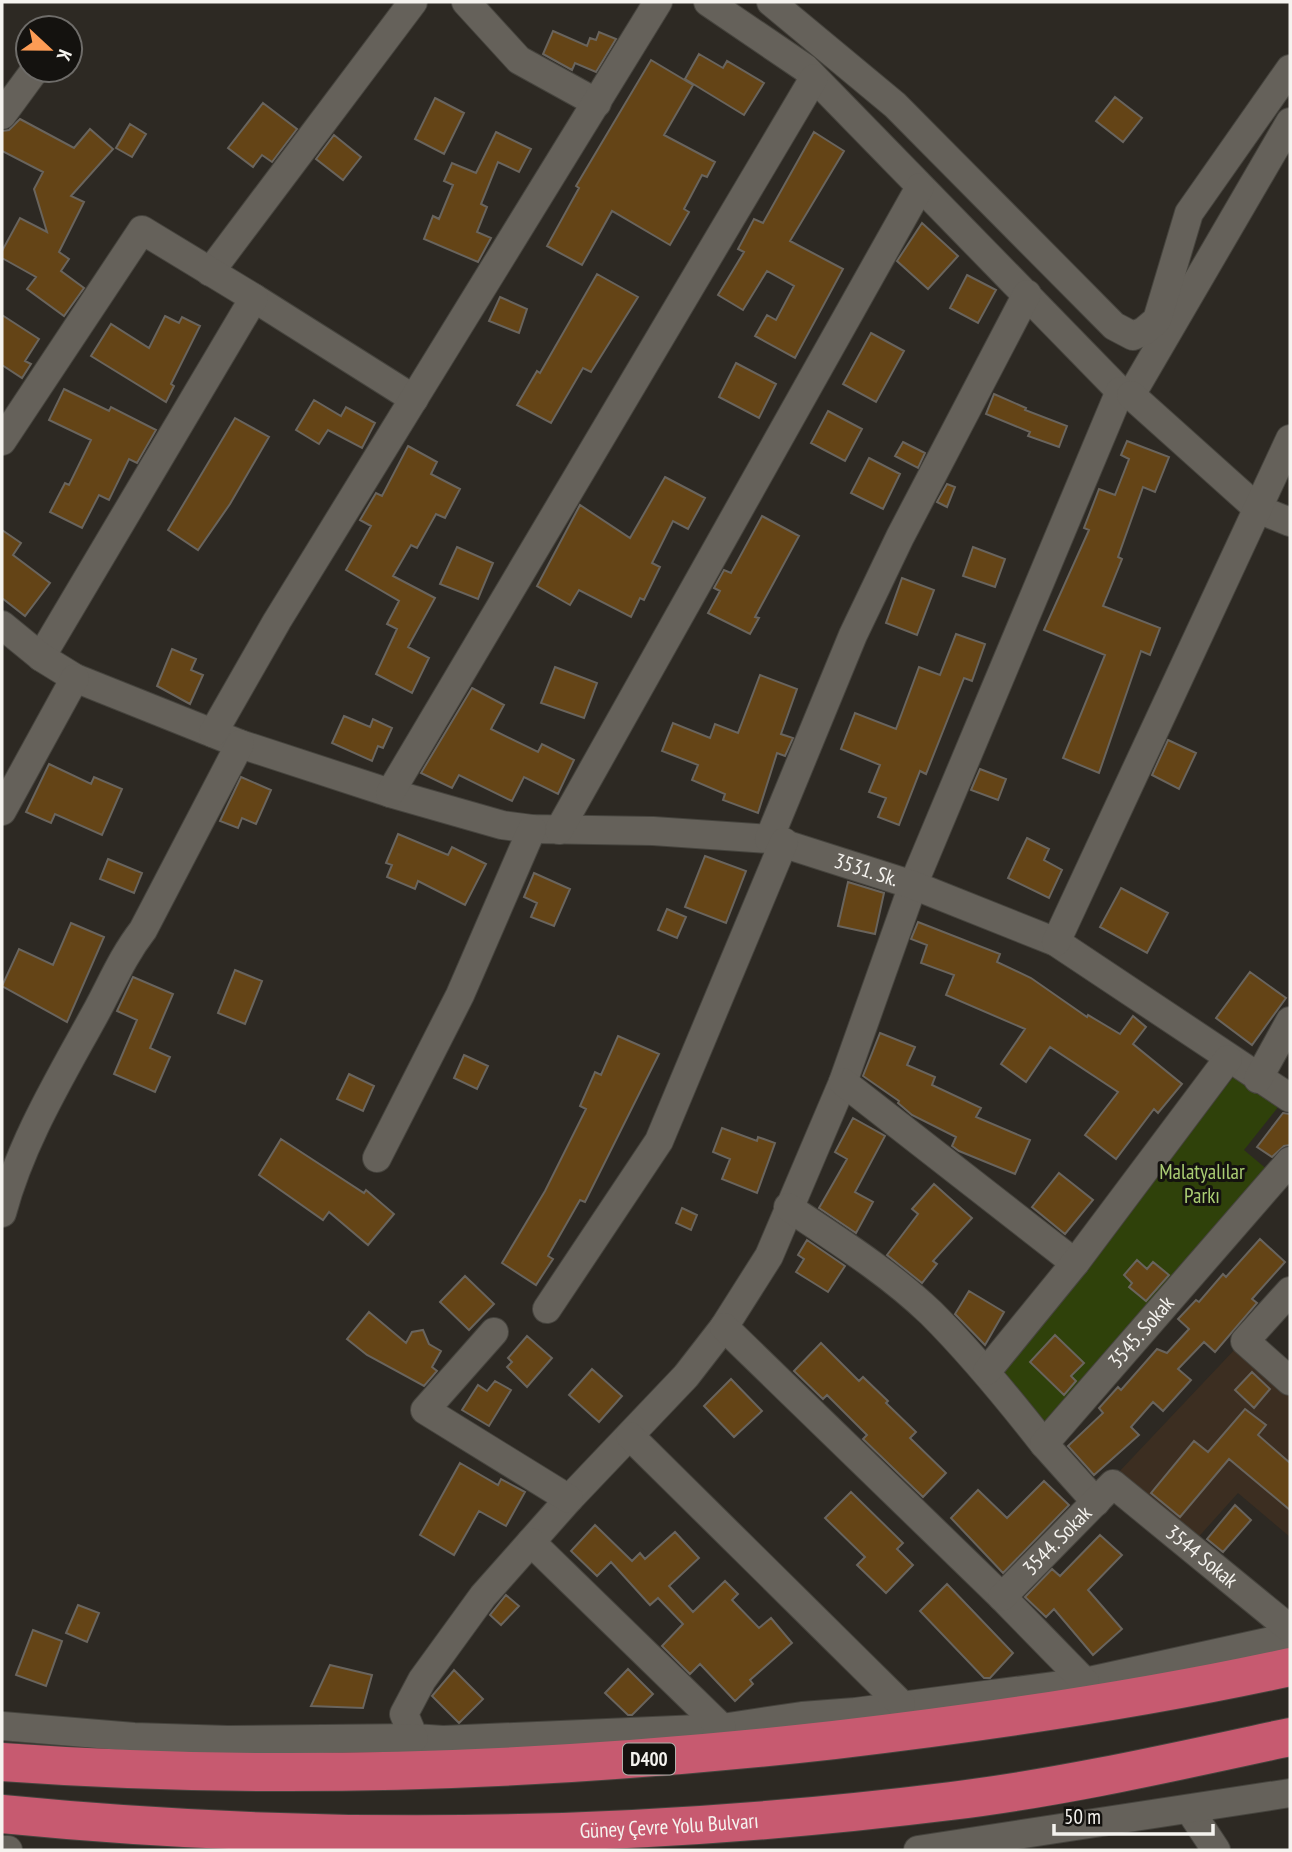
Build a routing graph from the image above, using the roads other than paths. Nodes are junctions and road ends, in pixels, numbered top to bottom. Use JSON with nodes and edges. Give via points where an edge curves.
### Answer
{"nodes":[{"id":1,"x":413,"y":2,"type":"edge"},
{"id":2,"x":466,"y":2,"type":"edge"},
{"id":3,"x":658,"y":2,"type":"edge"},
{"id":4,"x":708,"y":2,"type":"edge"},
{"id":5,"x":771,"y":2,"type":"edge"},
{"id":6,"x":1290,"y":69,"type":"edge"},
{"id":7,"x":814,"y":78,"type":"junction"},
{"id":8,"x":25,"y":84,"type":"edge"},
{"id":9,"x":597,"y":103,"type":"junction"},
{"id":10,"x":2,"y":116,"type":"edge"},
{"id":11,"x":1290,"y":122,"type":"edge"},
{"id":12,"x":920,"y":187,"type":"junction"},
{"id":13,"x":209,"y":272,"type":"junction"},
{"id":14,"x":1027,"y":295,"type":"junction"},
{"id":15,"x":254,"y":298,"type":"junction"},
{"id":16,"x":1125,"y":393,"type":"junction"},
{"id":17,"x":414,"y":399,"type":"junction"},
{"id":18,"x":1290,"y":439,"type":"edge"},
{"id":19,"x":2,"y":440,"type":"edge"},
{"id":20,"x":1258,"y":509,"type":"junction"},
{"id":21,"x":1290,"y":522,"type":"edge"},
{"id":22,"x":2,"y":625,"type":"edge"},
{"id":23,"x":41,"y":657,"type":"junction"},
{"id":24,"x":75,"y":678,"type":"junction"},
{"id":25,"x":213,"y":733,"type":"junction"},
{"id":26,"x":240,"y":744,"type":"junction"},
{"id":27,"x":390,"y":793,"type":"junction"},
{"id":28,"x":2,"y":811,"type":"edge"},
{"id":29,"x":545,"y":830,"type":"junction"},
{"id":30,"x":776,"y":840,"type":"junction"},
{"id":31,"x":913,"y":885,"type":"junction"},
{"id":32,"x":1056,"y":942,"type":"junction"},
{"id":33,"x":1290,"y":1021,"type":"edge"},
{"id":34,"x":1228,"y":1059,"type":"junction"},
{"id":35,"x":1258,"y":1079,"type":"junction"},
{"id":36,"x":843,"y":1082,"type":"junction"},
{"id":37,"x":1290,"y":1098,"type":"edge"},
{"id":38,"x":377,"y":1158,"type":"dead end"},
{"id":39,"x":1290,"y":1161,"type":"edge"},
{"id":40,"x":4,"y":1194,"type":"edge"},
{"id":41,"x":788,"y":1207,"type":"junction"},
{"id":42,"x":1075,"y":1263,"type":"junction"},
{"id":43,"x":1290,"y":1291,"type":"edge"},
{"id":44,"x":548,"y":1309,"type":"dead end"},
{"id":45,"x":724,"y":1327,"type":"junction"},
{"id":46,"x":494,"y":1332,"type":"dead end"},
{"id":47,"x":987,"y":1371,"type":"junction"},
{"id":48,"x":1290,"y":1381,"type":"edge"},
{"id":49,"x":630,"y":1436,"type":"junction"},
{"id":50,"x":1044,"y":1444,"type":"junction"},
{"id":51,"x":1105,"y":1493,"type":"junction"},
{"id":52,"x":569,"y":1499,"type":"junction"},
{"id":53,"x":531,"y":1542,"type":"junction"},
{"id":54,"x":1002,"y":1597,"type":"junction"},
{"id":55,"x":1290,"y":1629,"type":"edge"},
{"id":56,"x":1290,"y":1637,"type":"edge"},
{"id":57,"x":1290,"y":1667,"type":"edge"},
{"id":58,"x":1085,"y":1682,"type":"junction"},
{"id":59,"x":901,"y":1704,"type":"junction"},
{"id":60,"x":2,"y":1726,"type":"edge"},
{"id":61,"x":722,"y":1728,"type":"junction"},
{"id":62,"x":1290,"y":1737,"type":"edge"},
{"id":63,"x":414,"y":1738,"type":"junction"},
{"id":64,"x":2,"y":1762,"type":"edge"},
{"id":65,"x":1290,"y":1793,"type":"edge"},
{"id":66,"x":1189,"y":1809,"type":"junction"},
{"id":67,"x":2,"y":1814,"type":"edge"},
{"id":68,"x":200,"y":1839,"type":"edge"},
{"id":69,"x":918,"y":1850,"type":"edge"},
{"id":70,"x":1216,"y":1850,"type":"edge"}],
"edges":[{"from":1,"to":13,"type":"street"},
{"from":2,"to":9,"type":"street","via":[[519,60]]},
{"from":3,"to":9,"type":"street"},
{"from":4,"to":7,"type":"street"},
{"from":5,"to":6,"type":"street","via":[[895,105],[1114,326],[1133,336],[1157,320],[1189,213]]},
{"from":7,"to":12,"type":"street"},
{"from":7,"to":27,"type":"street"},
{"from":8,"to":10,"type":"street"},
{"from":9,"to":17,"type":"street"},
{"from":11,"to":16,"type":"street"},
{"from":12,"to":14,"type":"street"},
{"from":12,"to":29,"type":"street"},
{"from":13,"to":15,"type":"street"},
{"from":13,"to":19,"type":"street","via":[[142,230]]},
{"from":14,"to":16,"type":"street"},
{"from":14,"to":30,"type":"street","via":[[853,635]]},
{"from":15,"to":17,"type":"street"},
{"from":15,"to":23,"type":"street"},
{"from":16,"to":20,"type":"street"},
{"from":16,"to":31,"type":"street"},
{"from":17,"to":25,"type":"street"},
{"from":18,"to":20,"type":"street"},
{"from":20,"to":21,"type":"street"},
{"from":20,"to":32,"type":"street"},
{"from":22,"to":23,"type":"street","name":"3531. Sk."},
{"from":23,"to":24,"type":"street","name":"3531. Sk."},
{"from":24,"to":25,"type":"street","name":"3531. Sk."},
{"from":24,"to":28,"type":"street"},
{"from":25,"to":26,"type":"street","name":"3531. Sk."},
{"from":26,"to":27,"type":"street","name":"3531. Sk."},
{"from":26,"to":40,"type":"street","via":[[143,930],[122,957]]},
{"from":27,"to":29,"type":"street","name":"3531. Sk.","via":[[502,825]]},
{"from":29,"to":30,"type":"street","name":"3531. Sk.","via":[[653,831]]},
{"from":29,"to":38,"type":"street"},
{"from":30,"to":31,"type":"street","name":"3531. Sk."},
{"from":30,"to":44,"type":"street","via":[[659,1141]]},
{"from":31,"to":32,"type":"street","name":"3531. Sk."},
{"from":31,"to":36,"type":"street"},
{"from":32,"to":34,"type":"street","name":"3531. Sk."},
{"from":33,"to":35,"type":"street"},
{"from":34,"to":35,"type":"street","name":"3531. Sk."},
{"from":34,"to":42,"type":"street"},
{"from":35,"to":37,"type":"street","name":"3531. Sk."},
{"from":36,"to":41,"type":"street"},
{"from":36,"to":42,"type":"street"},
{"from":39,"to":50,"type":"street","name":"3545. Sokak"},
{"from":41,"to":45,"type":"street","via":[[769,1256]]},
{"from":41,"to":47,"type":"street","via":[[865,1259],[929,1311]]},
{"from":42,"to":47,"type":"street"},
{"from":43,"to":48,"type":"street","via":[[1245,1341]]},
{"from":45,"to":49,"type":"street"},
{"from":45,"to":54,"type":"street"},
{"from":46,"to":52,"type":"street","via":[[425,1410]]},
{"from":47,"to":50,"type":"street"},
{"from":49,"to":52,"type":"street"},
{"from":49,"to":59,"type":"street"},
{"from":50,"to":51,"type":"street"},
{"from":51,"to":54,"type":"street","name":"3544. Sokak"},
{"from":51,"to":55,"type":"street","name":"3544 Sokak"},
{"from":52,"to":53,"type":"street"},
{"from":53,"to":61,"type":"street"},
{"from":53,"to":63,"type":"street","via":[[422,1680],[404,1714]]},
{"from":54,"to":58,"type":"street"},
{"from":56,"to":58,"type":"street"},
{"from":57,"to":64,"type":"highway","number":"D400","via":[[1095,1706],[651,1759],[315,1772]]},
{"from":58,"to":59,"type":"street"},
{"from":59,"to":61,"type":"street"},
{"from":60,"to":63,"type":"street","via":[[228,1740]]},
{"from":61,"to":63,"type":"street","via":[[470,1740]]},
{"from":62,"to":68,"type":"highway","name":"Güney Çevre Yolu Bulvarı","via":[[955,1800],[786,1819],[461,1836]]},
{"from":65,"to":66,"type":"street"},
{"from":66,"to":69,"type":"street"},
{"from":66,"to":70,"type":"street"},
{"from":67,"to":68,"type":"highway","name":"Güney Çevre Yolu Bulvarı"}]}
